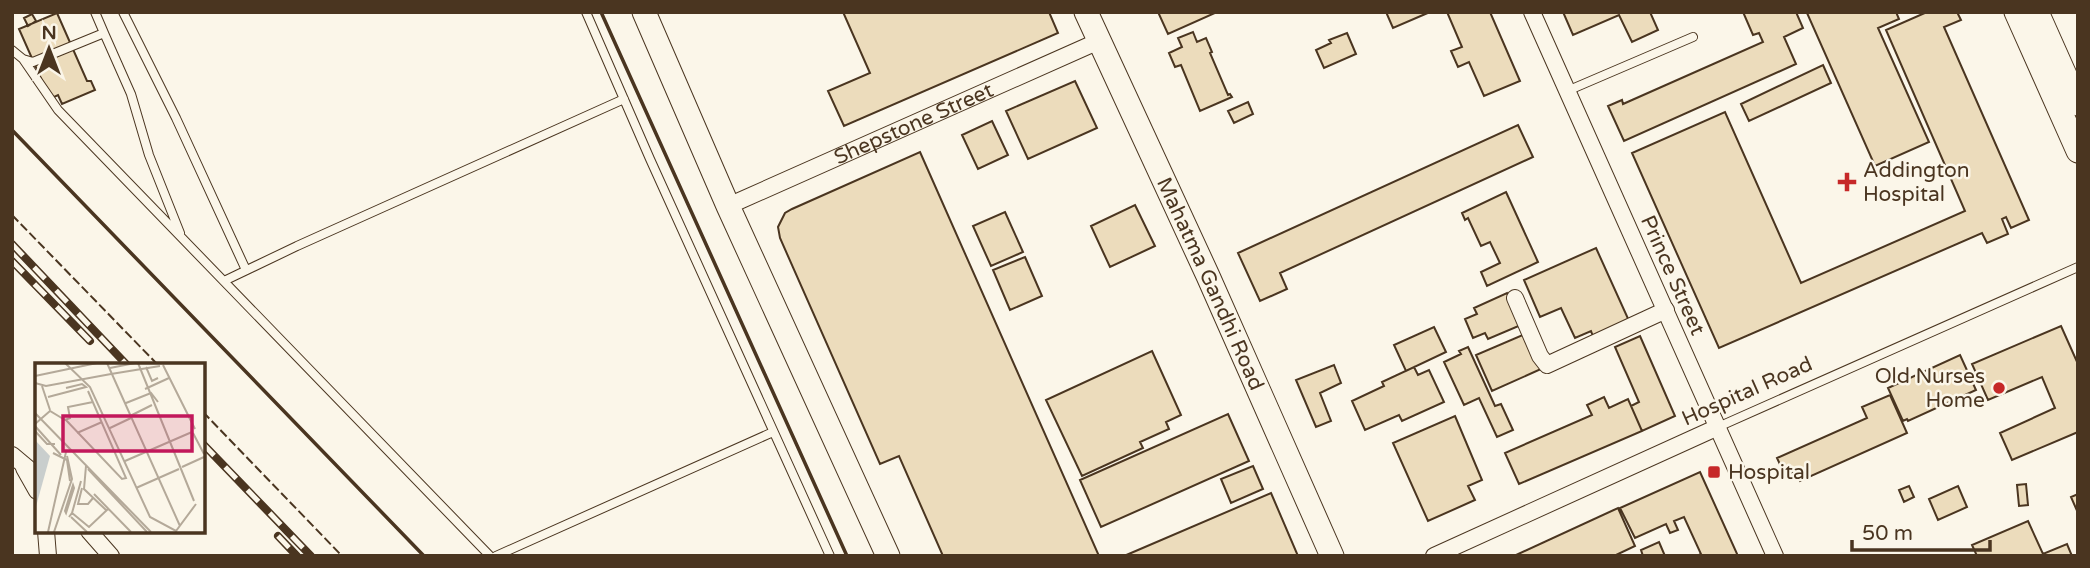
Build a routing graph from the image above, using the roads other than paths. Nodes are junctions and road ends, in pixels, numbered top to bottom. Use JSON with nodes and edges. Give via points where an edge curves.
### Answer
{"nodes":[{"id":1,"x":95,"y":12,"type":"edge"},
{"id":2,"x":123,"y":12,"type":"edge"},
{"id":3,"x":586,"y":12,"type":"edge"},
{"id":4,"x":644,"y":12,"type":"edge"},
{"id":5,"x":1086,"y":12,"type":"edge"},
{"id":6,"x":1532,"y":12,"type":"edge"},
{"id":7,"x":2016,"y":12,"type":"edge"},
{"id":8,"x":2037,"y":12,"type":"edge"},
{"id":9,"x":104,"y":33,"type":"junction"},
{"id":10,"x":1693,"y":37,"type":"dead end"},
{"id":11,"x":1099,"y":41,"type":"junction"},
{"id":12,"x":12,"y":50,"type":"edge"},
{"id":13,"x":23,"y":59,"type":"junction"},
{"id":14,"x":1567,"y":91,"type":"junction"},
{"id":15,"x":624,"y":99,"type":"junction"},
{"id":16,"x":2078,"y":104,"type":"edge"},
{"id":17,"x":2078,"y":151,"type":"edge"},
{"id":18,"x":728,"y":206,"type":"junction"},
{"id":19,"x":180,"y":236,"type":"junction"},
{"id":20,"x":2078,"y":267,"type":"edge"},
{"id":21,"x":246,"y":270,"type":"junction"},
{"id":22,"x":224,"y":281,"type":"junction"},
{"id":23,"x":1515,"y":298,"type":"dead end"},
{"id":24,"x":1666,"y":310,"type":"junction"},
{"id":25,"x":1718,"y":427,"type":"junction"},
{"id":26,"x":773,"y":432,"type":"junction"},
{"id":27,"x":18,"y":461,"type":"edge"},
{"id":28,"x":35,"y":474,"type":"edge"},
{"id":29,"x":35,"y":488,"type":"edge"},
{"id":30,"x":46,"y":533,"type":"edge"},
{"id":31,"x":91,"y":533,"type":"edge"},
{"id":32,"x":111,"y":555,"type":"edge"},
{"id":33,"x":48,"y":556,"type":"edge"},
{"id":34,"x":490,"y":556,"type":"edge"},
{"id":35,"x":496,"y":556,"type":"edge"},
{"id":36,"x":830,"y":556,"type":"edge"},
{"id":37,"x":888,"y":556,"type":"edge"},
{"id":38,"x":1332,"y":556,"type":"edge"},
{"id":39,"x":1434,"y":556,"type":"edge"},
{"id":40,"x":1775,"y":556,"type":"edge"}],
"edges":[{"from":1,"to":9,"type":"lane"},
{"from":2,"to":21,"type":"lane"},
{"from":3,"to":15,"type":"lane"},
{"from":4,"to":18,"type":"main road"},
{"from":5,"to":11,"type":"main road","name":"Mahatma Gandhi Road"},
{"from":6,"to":14,"type":"street","name":"Prince Street"},
{"from":7,"to":17,"type":"main road"},
{"from":8,"to":16,"type":"main road"},
{"from":9,"to":13,"type":"lane","via":[[33,62]]},
{"from":9,"to":19,"type":"lane","via":[[131,94]]},
{"from":10,"to":14,"type":"lane"},
{"from":11,"to":18,"type":"street","name":"Shepstone Street"},
{"from":11,"to":38,"type":"main road","name":"Mahatma Gandhi Road"},
{"from":12,"to":13,"type":"lane"},
{"from":13,"to":19,"type":"lane","via":[[58,110]]},
{"from":14,"to":24,"type":"street","name":"Prince Street"},
{"from":15,"to":21,"type":"lane"},
{"from":15,"to":26,"type":"lane"},
{"from":18,"to":37,"type":"main road"},
{"from":19,"to":22,"type":"lane"},
{"from":20,"to":25,"type":"lane","name":"Hospital Road"},
{"from":21,"to":22,"type":"lane"},
{"from":22,"to":34,"type":"lane"},
{"from":23,"to":24,"type":"street","via":[[1547,365]]},
{"from":24,"to":25,"type":"street","name":"Prince Street"},
{"from":25,"to":39,"type":"street","name":"Hospital Road"},
{"from":25,"to":40,"type":"street","name":"Prince Street"},
{"from":26,"to":35,"type":"lane"},
{"from":26,"to":36,"type":"lane"},
{"from":27,"to":28,"type":"street"},
{"from":27,"to":29,"type":"street"},
{"from":30,"to":33,"type":"street"},
{"from":31,"to":32,"type":"street"}]}
